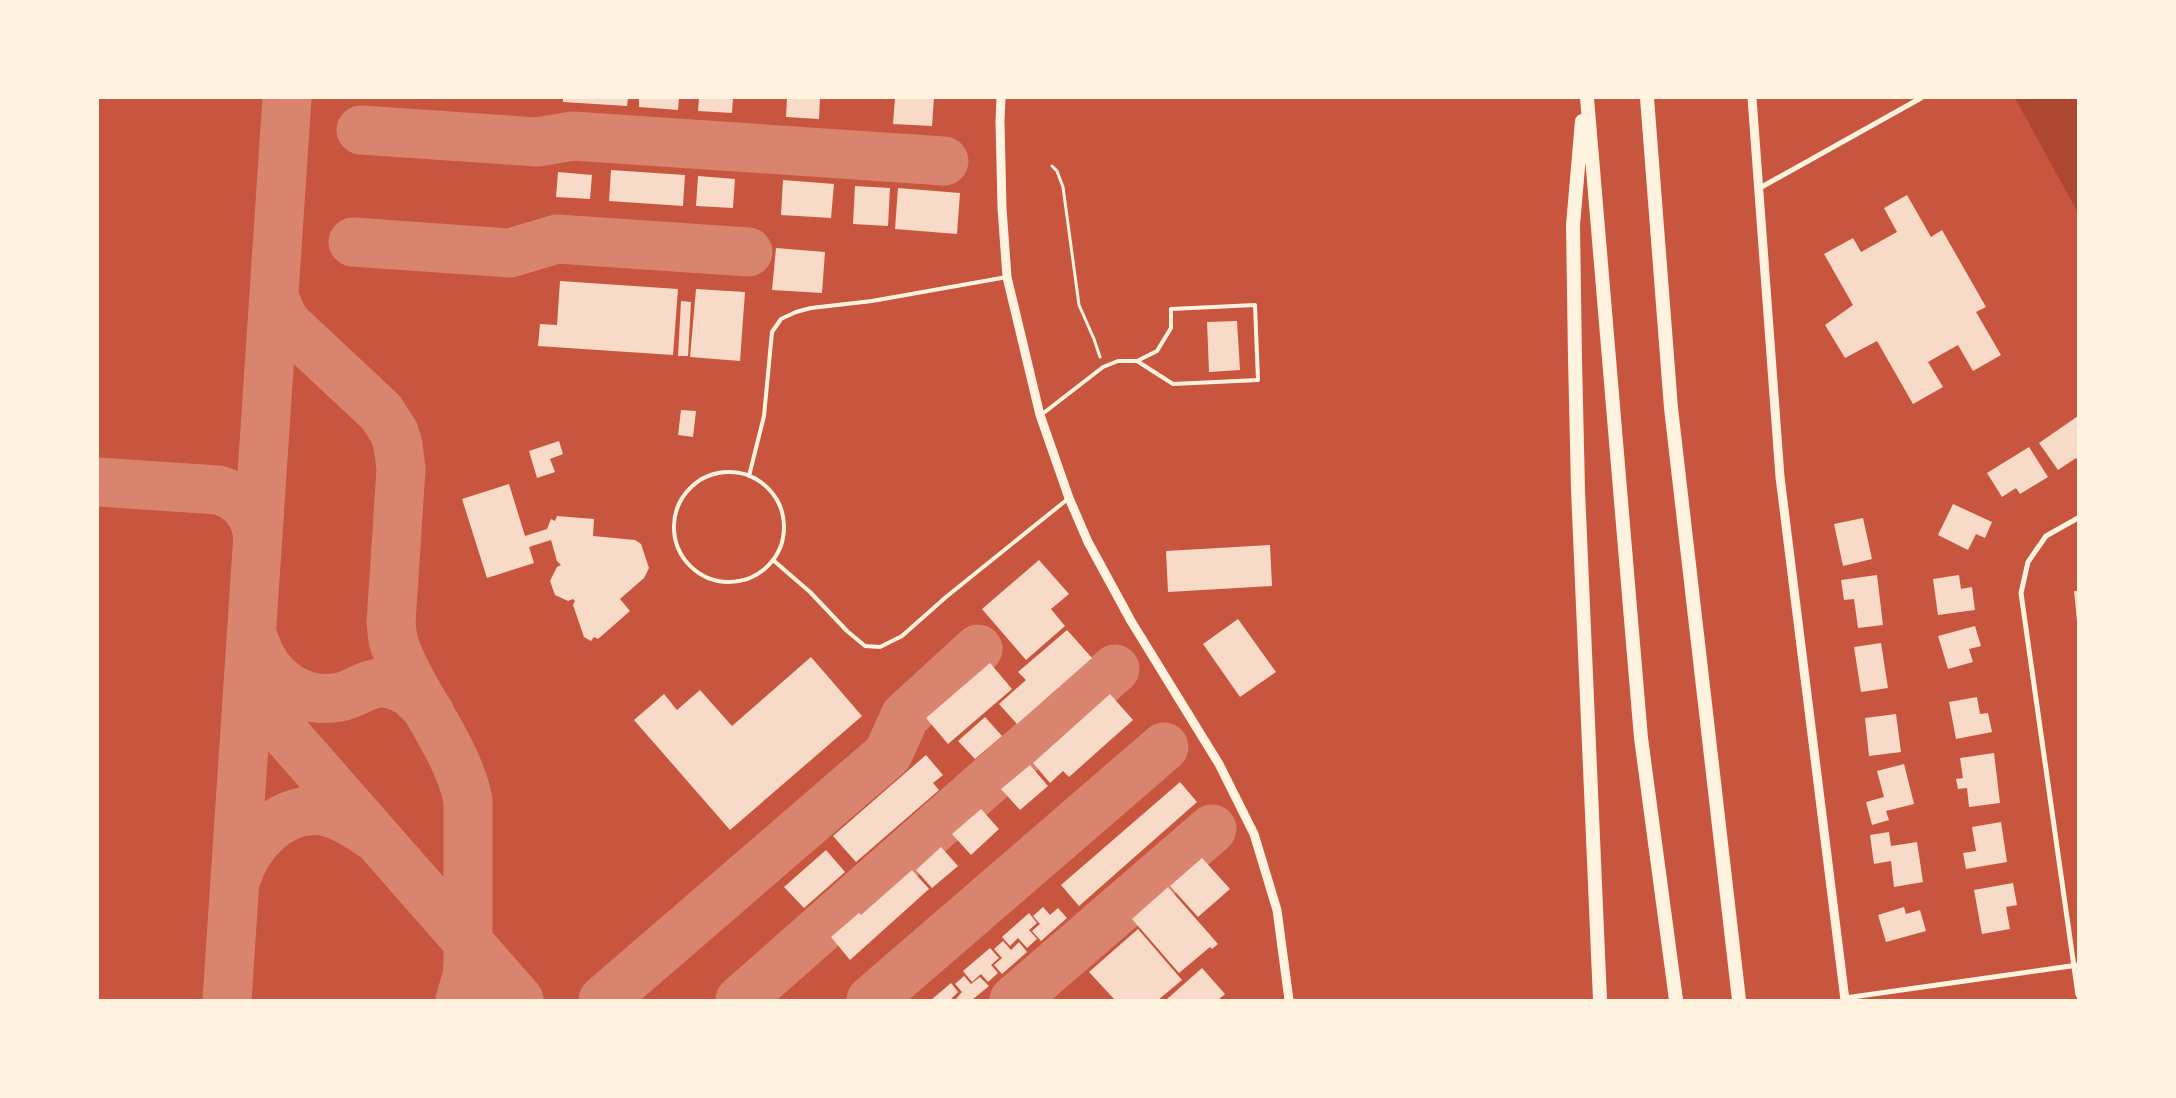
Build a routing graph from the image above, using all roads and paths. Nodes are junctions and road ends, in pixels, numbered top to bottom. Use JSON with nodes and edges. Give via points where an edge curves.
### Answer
{"nodes":[{"id":1,"x":1001,"y":98,"type":"edge"},
{"id":2,"x":1586,"y":98,"type":"edge"},
{"id":3,"x":1647,"y":98,"type":"edge"},
{"id":4,"x":1752,"y":98,"type":"edge"},
{"id":5,"x":1921,"y":98,"type":"edge"},
{"id":6,"x":1052,"y":166,"type":"dead end"},
{"id":7,"x":1758,"y":189,"type":"junction"},
{"id":8,"x":1007,"y":277,"type":"junction"},
{"id":9,"x":1137,"y":361,"type":"junction"},
{"id":10,"x":1103,"y":367,"type":"junction"},
{"id":11,"x":1040,"y":415,"type":"junction"},
{"id":12,"x":750,"y":476,"type":"junction"},
{"id":13,"x":1069,"y":498,"type":"junction"},
{"id":14,"x":2078,"y":518,"type":"edge"},
{"id":15,"x":773,"y":560,"type":"junction"},
{"id":16,"x":2076,"y":965,"type":"edge"},
{"id":17,"x":2078,"y":995,"type":"edge"},
{"id":18,"x":1845,"y":999,"type":"edge"},
{"id":19,"x":1289,"y":1000,"type":"edge"},
{"id":20,"x":1600,"y":1000,"type":"edge"},
{"id":21,"x":1676,"y":1000,"type":"edge"},
{"id":22,"x":1739,"y":1000,"type":"edge"}],
"edges":[{"from":1,"to":8,"type":"street","via":[[1002,208]]},
{"from":2,"to":20,"type":"highway","via":[[1573,225],[1574,339]]},
{"from":2,"to":21,"type":"highway","via":[[1641,738]]},
{"from":3,"to":22,"type":"highway","via":[[1671,408]]},
{"from":4,"to":7,"type":"street"},
{"from":5,"to":7,"type":"street"},
{"from":6,"to":10,"type":"path","via":[[1063,187],[1079,305]]},
{"from":7,"to":18,"type":"street","via":[[1780,477]]},
{"from":8,"to":11,"type":"street"},
{"from":8,"to":12,"type":"lane","via":[[872,301],[811,308],[781,319],[772,332],[764,416]]},
{"from":9,"to":9,"type":"lane","via":[[1173,384],[1258,380],[1256,305],[1171,309],[1171,328],[1157,351]]},
{"from":9,"to":10,"type":"lane","via":[[1118,361]]},
{"from":10,"to":11,"type":"lane"},
{"from":11,"to":13,"type":"street"},
{"from":12,"to":15,"type":"lane","via":[[764,484],[782,512],[784,529],[781,545]]},
{"from":12,"to":15,"type":"lane","via":[[719,473],[704,477],[692,486],[681,499],[675,514],[677,548],[697,573],[714,581],[733,582],[750,578]]},
{"from":13,"to":15,"type":"lane","via":[[946,596],[902,636],[880,647],[865,646],[847,632],[810,592]]},
{"from":13,"to":19,"type":"street","via":[[1088,542],[1131,621],[1219,764],[1254,834],[1278,910]]},
{"from":14,"to":16,"type":"street","via":[[2046,536],[2028,562],[2021,593]]},
{"from":16,"to":17,"type":"street"},
{"from":16,"to":18,"type":"street"}]}
